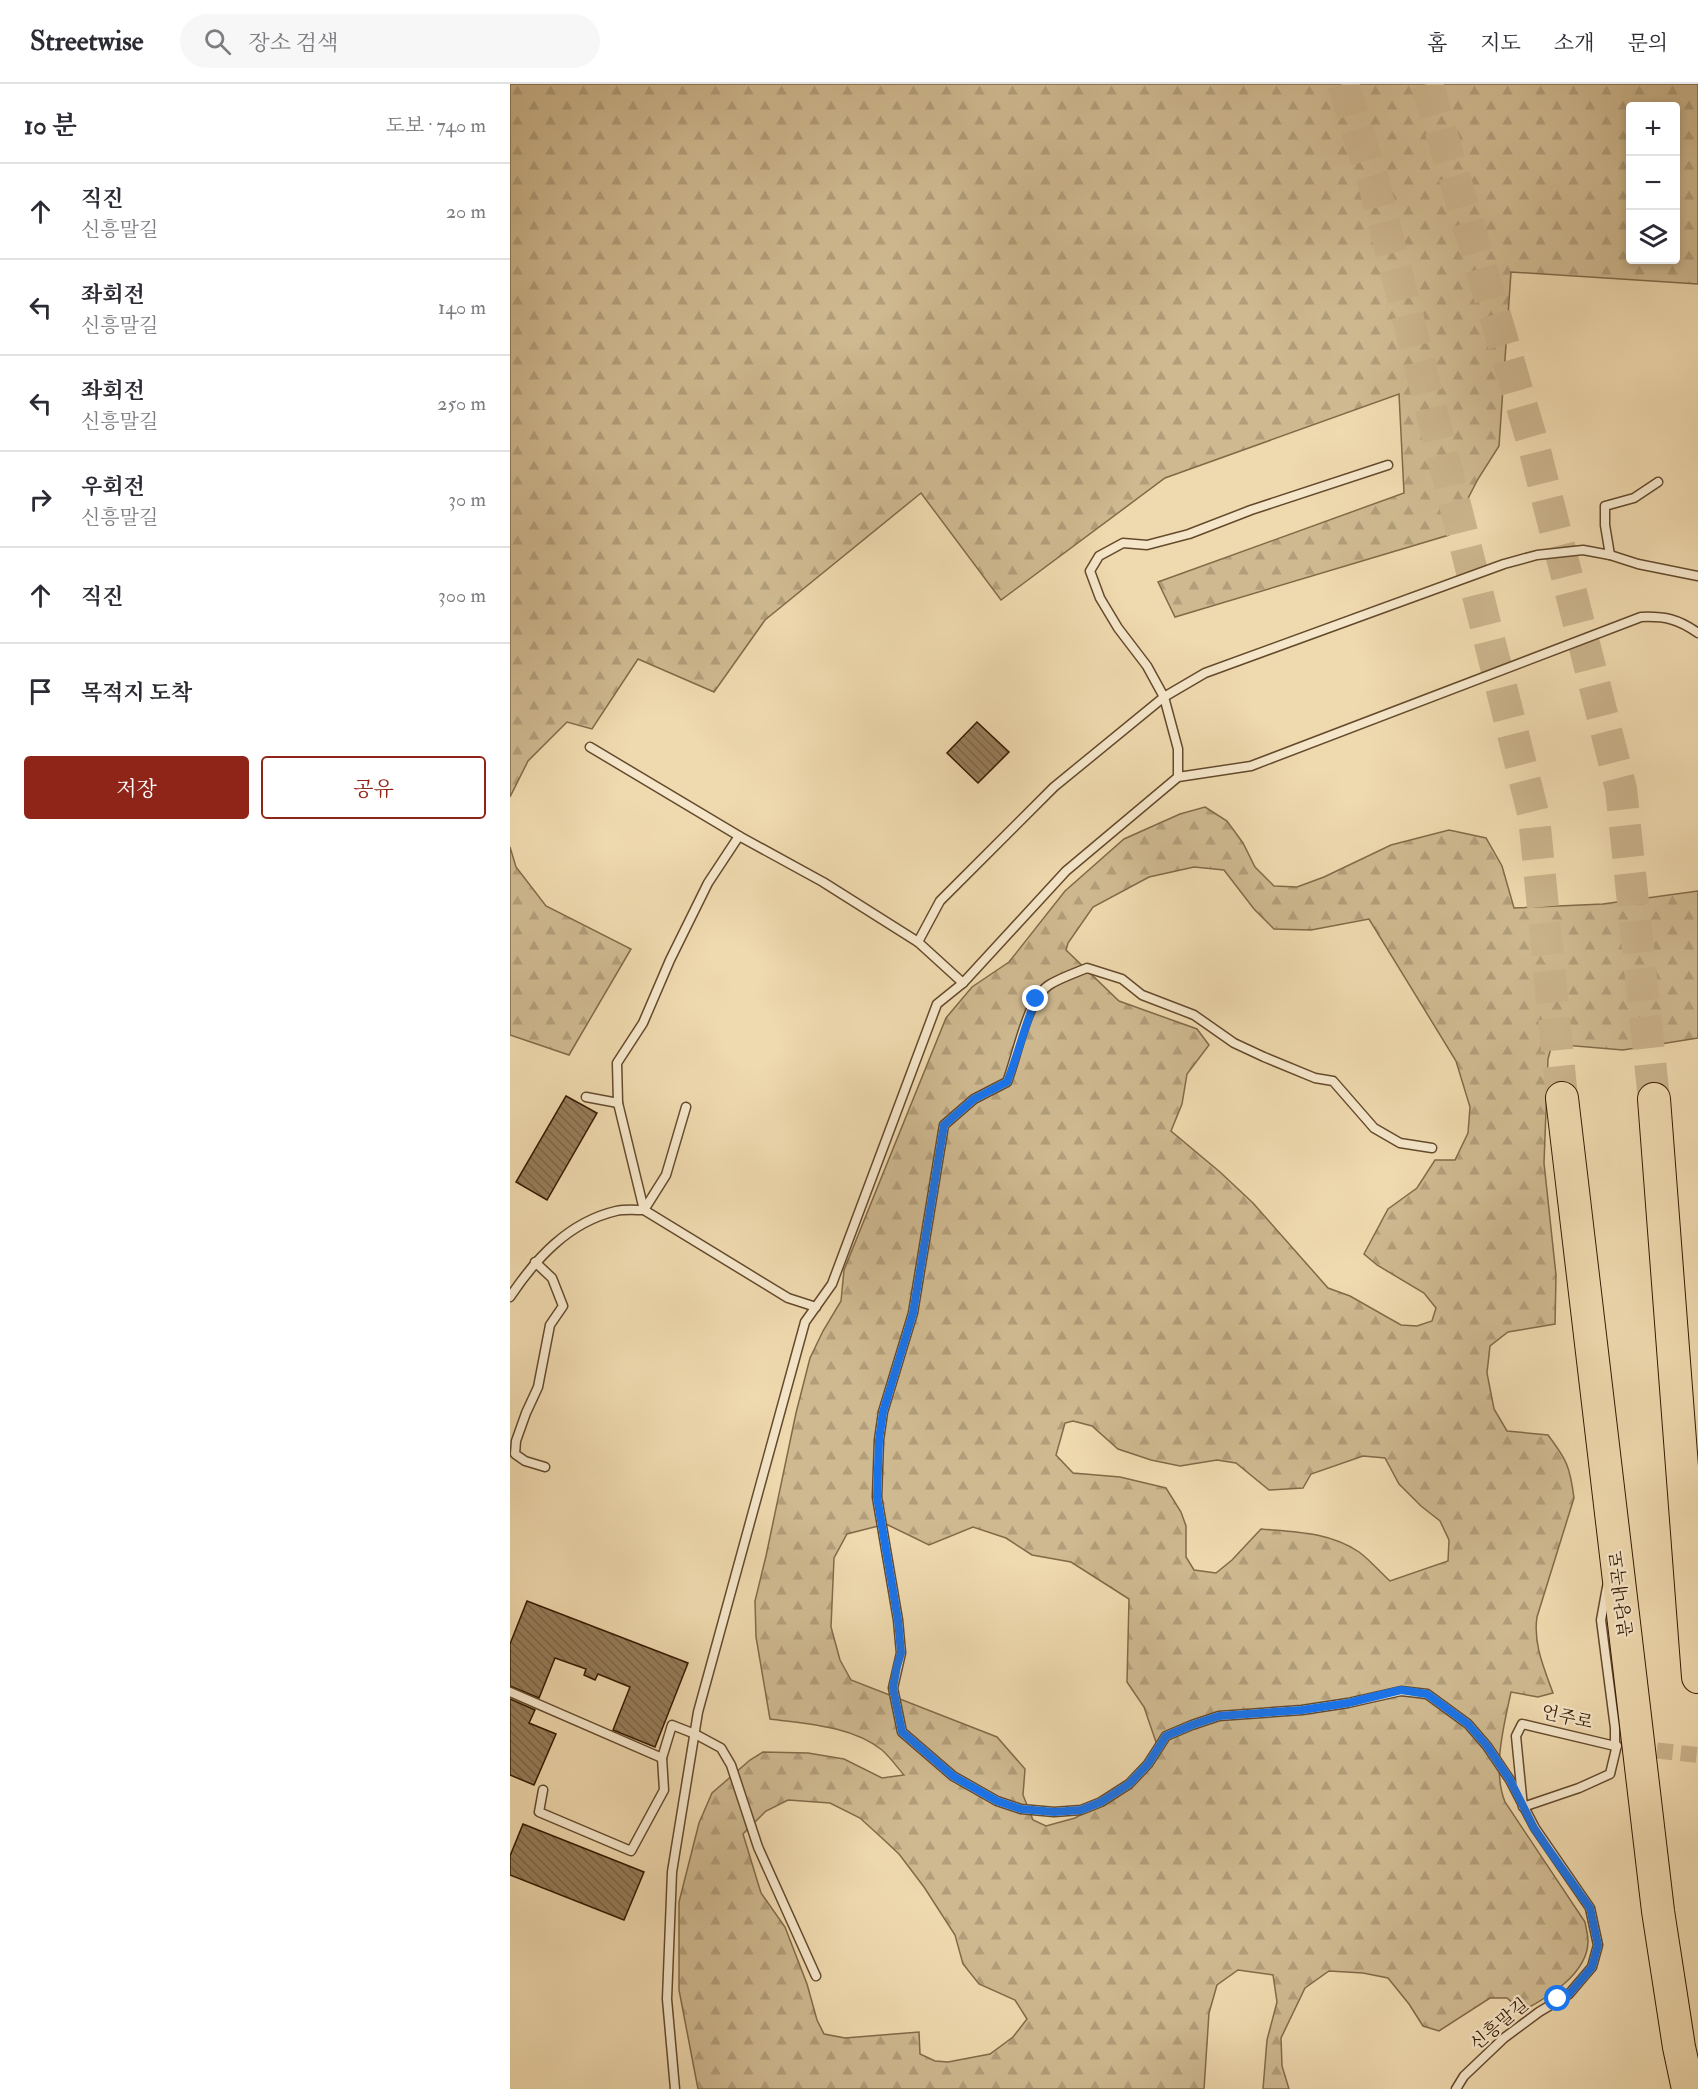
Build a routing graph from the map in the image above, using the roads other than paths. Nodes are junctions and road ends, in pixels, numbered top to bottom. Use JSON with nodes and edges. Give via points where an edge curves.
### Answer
{"nodes":[{"id":1,"x":1388,"y":465,"type":"dead end"},
{"id":2,"x":1658,"y":482,"type":"dead end"},
{"id":3,"x":1610,"y":555,"type":"junction"},
{"id":4,"x":1698,"y":576,"type":"edge"},
{"id":5,"x":1698,"y":633,"type":"edge"},
{"id":6,"x":1164,"y":697,"type":"junction"},
{"id":7,"x":590,"y":747,"type":"dead end"},
{"id":8,"x":1178,"y":777,"type":"junction"},
{"id":9,"x":739,"y":836,"type":"junction"},
{"id":10,"x":918,"y":942,"type":"junction"},
{"id":11,"x":963,"y":983,"type":"junction"},
{"id":12,"x":586,"y":1097,"type":"dead end"},
{"id":13,"x":1562,"y":1098,"type":"tunnel mouth"},
{"id":14,"x":1654,"y":1099,"type":"tunnel mouth"},
{"id":15,"x":618,"y":1103,"type":"junction"},
{"id":16,"x":686,"y":1107,"type":"dead end"},
{"id":17,"x":1432,"y":1148,"type":"dead end"},
{"id":18,"x":644,"y":1210,"type":"junction"},
{"id":19,"x":535,"y":1262,"type":"junction"},
{"id":20,"x":510,"y":1297,"type":"edge"},
{"id":21,"x":816,"y":1306,"type":"junction"},
{"id":22,"x":545,"y":1467,"type":"dead end"},
{"id":23,"x":1615,"y":1539,"type":"junction"},
{"id":24,"x":1698,"y":1677,"type":"edge"},
{"id":25,"x":510,"y":1692,"type":"edge"},
{"id":26,"x":695,"y":1734,"type":"junction"},
{"id":27,"x":1616,"y":1746,"type":"junction"},
{"id":28,"x":662,"y":1758,"type":"junction"},
{"id":29,"x":543,"y":1790,"type":"dead end"},
{"id":30,"x":1523,"y":1806,"type":"junction"},
{"id":31,"x":816,"y":1976,"type":"dead end"},
{"id":32,"x":675,"y":2089,"type":"edge"},
{"id":33,"x":1456,"y":2089,"type":"edge"},
{"id":34,"x":1688,"y":2089,"type":"edge"}],
"edges":[{"from":1,"to":6,"type":"lane","via":[[1190,534],[1146,545],[1123,543],[1099,556],[1090,571],[1100,598]]},
{"from":2,"to":3,"type":"lane","via":[[1634,498],[1605,507]]},
{"from":3,"to":4,"type":"lane"},
{"from":3,"to":6,"type":"lane","via":[[1583,550],[1537,555],[1504,564],[1205,673]]},
{"from":5,"to":8,"type":"lane","via":[[1661,616],[1641,617],[1251,766]]},
{"from":6,"to":8,"type":"lane","via":[[1178,749]]},
{"from":6,"to":10,"type":"lane","via":[[1054,787],[964,876],[940,901]]},
{"from":7,"to":9,"type":"lane"},
{"from":8,"to":11,"type":"lane","via":[[1066,871]]},
{"from":9,"to":10,"type":"lane","via":[[823,882]]},
{"from":9,"to":15,"type":"lane","via":[[708,884],[644,1023],[617,1063]]},
{"from":10,"to":11,"type":"lane"},
{"from":11,"to":21,"type":"lane","via":[[937,1004],[832,1284]]},
{"from":12,"to":15,"type":"lane"},
{"from":13,"to":23,"type":"highway","name":"분당내곡로"},
{"from":14,"to":24,"type":"highway"},
{"from":15,"to":18,"type":"lane"},
{"from":16,"to":18,"type":"lane","via":[[666,1175]]},
{"from":17,"to":30,"type":"lane","name":"신흥말길","via":[[1400,1143],[1374,1128],[1333,1081],[1315,1078],[1234,1043],[1194,1015],[1142,995],[1122,979],[1087,968],[1047,986],[1036,999],[1025,1024],[1007,1082],[974,1099],[944,1125],[913,1313],[883,1412],[879,1440],[877,1497],[901,1653],[893,1688],[902,1732],[953,1776],[997,1801],[1021,1809],[1081,1810],[1101,1802],[1129,1784],[1166,1736],[1219,1716],[1302,1710],[1401,1690],[1427,1694],[1468,1724],[1510,1780]]},
{"from":18,"to":19,"type":"lane","via":[[618,1210],[567,1232]]},
{"from":18,"to":21,"type":"lane","via":[[788,1298]]},
{"from":19,"to":20,"type":"lane"},
{"from":19,"to":22,"type":"lane","via":[[552,1278],[563,1306],[550,1325],[538,1387],[516,1441],[515,1454]]},
{"from":21,"to":26,"type":"lane","via":[[805,1322],[731,1587]]},
{"from":23,"to":27,"type":"lane","via":[[1601,1620]]},
{"from":23,"to":34,"type":"highway","name":"분당내곡로","via":[[1658,1911]]},
{"from":25,"to":28,"type":"lane"},
{"from":26,"to":28,"type":"lane","via":[[672,1725]]},
{"from":26,"to":31,"type":"lane","via":[[721,1748],[731,1765],[758,1847]]},
{"from":26,"to":32,"type":"lane","via":[[672,1872],[668,2000]]},
{"from":27,"to":30,"type":"lane","via":[[1610,1774]]},
{"from":27,"to":30,"type":"lane","name":"언주로","via":[[1522,1724],[1516,1736]]},
{"from":28,"to":29,"type":"lane","via":[[664,1790],[631,1851],[539,1812]]},
{"from":30,"to":33,"type":"lane","name":"신흥말길","via":[[1590,1908],[1598,1945],[1592,1967],[1569,1994],[1504,2038],[1464,2076]]}]}
